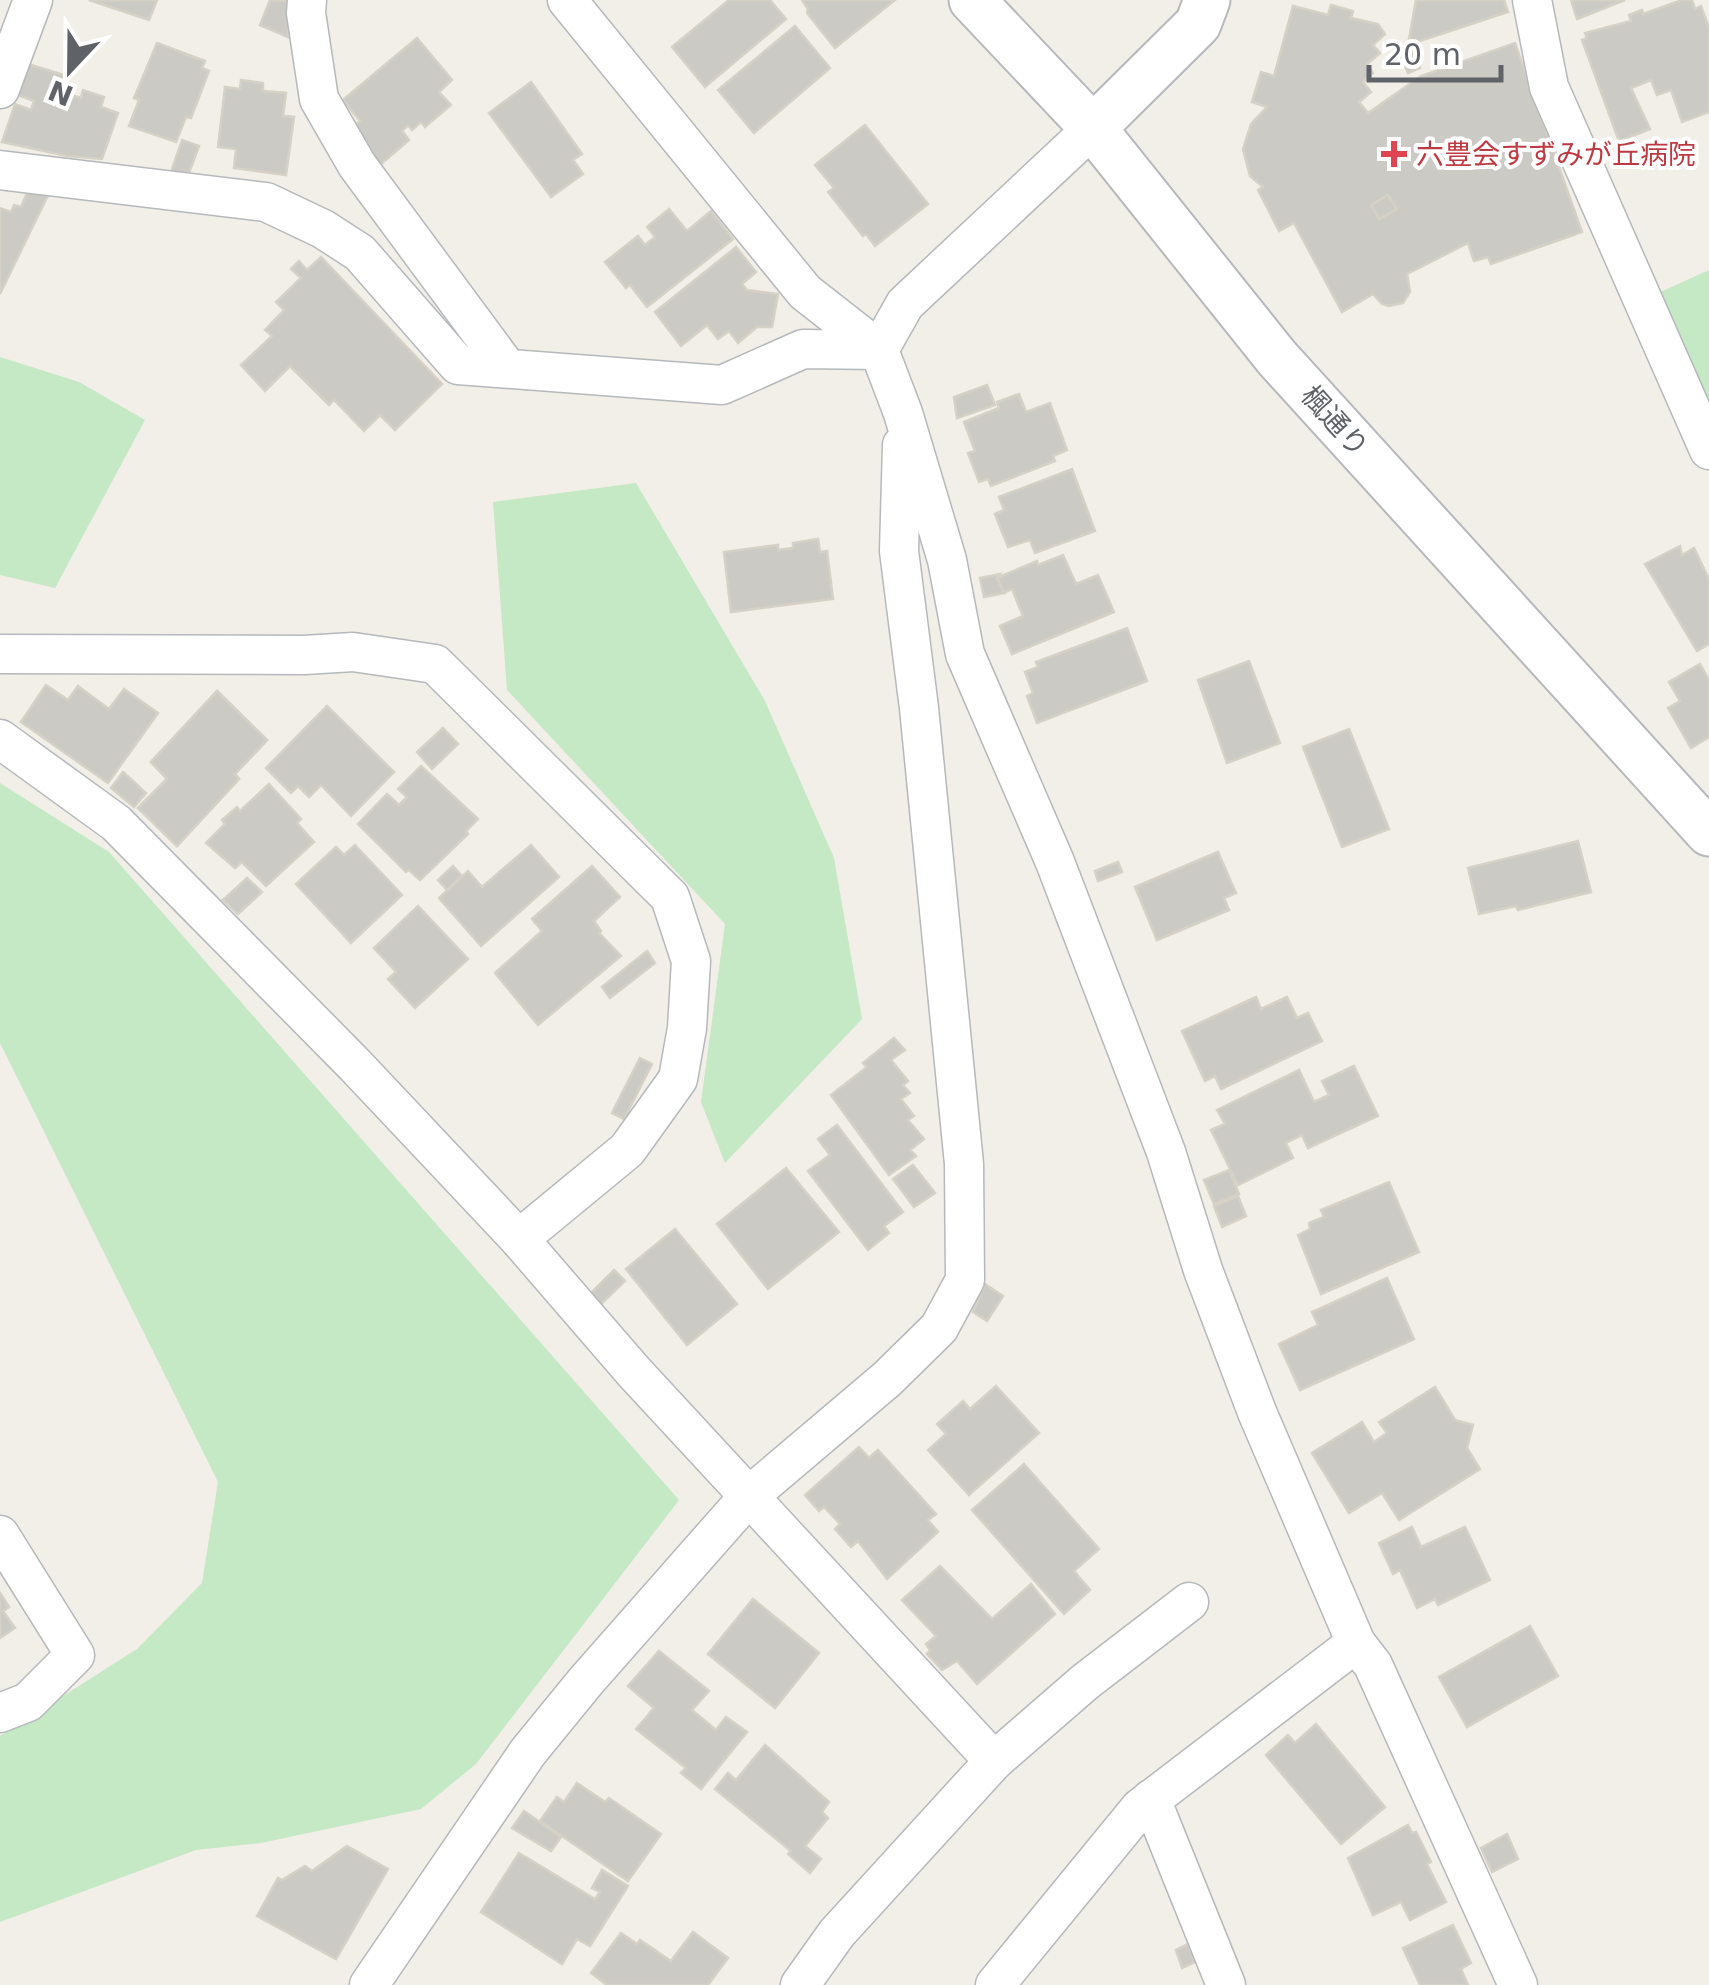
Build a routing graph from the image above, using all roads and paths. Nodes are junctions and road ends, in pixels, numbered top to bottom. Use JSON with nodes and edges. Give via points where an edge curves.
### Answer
{"nodes":[{"id":1,"x":33,"y":0,"type":"edge"},
{"id":2,"x":307,"y":0,"type":"edge"},
{"id":3,"x":567,"y":0,"type":"edge"},
{"id":4,"x":972,"y":0,"type":"edge"},
{"id":5,"x":1207,"y":0,"type":"edge"},
{"id":6,"x":1532,"y":0,"type":"edge"},
{"id":7,"x":0,"y":89,"type":"edge"},
{"id":8,"x":1093,"y":128,"type":"junction"},
{"id":9,"x":0,"y":170,"type":"edge"},
{"id":10,"x":879,"y":350,"type":"junction"},
{"id":11,"x":507,"y":368,"type":"junction"},
{"id":12,"x":903,"y":412,"type":"junction"},
{"id":13,"x":1709,"y":450,"type":"edge"},
{"id":14,"x":0,"y":654,"type":"edge"},
{"id":15,"x":0,"y":738,"type":"edge"},
{"id":16,"x":1709,"y":833,"type":"edge"},
{"id":17,"x":519,"y":1240,"type":"junction"},
{"id":18,"x":750,"y":1496,"type":"junction"},
{"id":19,"x":0,"y":1535,"type":"edge"},
{"id":20,"x":1189,"y":1602,"type":"dead end"},
{"id":21,"x":1356,"y":1643,"type":"junction"},
{"id":22,"x":9,"y":1702,"type":"edge"},
{"id":23,"x":994,"y":1761,"type":"junction"},
{"id":24,"x":1152,"y":1799,"type":"junction"},
{"id":25,"x":369,"y":1985,"type":"edge"},
{"id":26,"x":800,"y":1985,"type":"edge"},
{"id":27,"x":995,"y":1985,"type":"edge"},
{"id":28,"x":1226,"y":1985,"type":"edge"},
{"id":29,"x":1518,"y":1985,"type":"edge"}],
"edges":[{"from":1,"to":7,"type":"street"},
{"from":2,"to":11,"type":"street","via":[[319,100],[357,165]]},
{"from":3,"to":10,"type":"street","via":[[804,292]]},
{"from":4,"to":8,"type":"street","name":"楓通り"},
{"from":5,"to":8,"type":"street","via":[[1198,24]]},
{"from":6,"to":13,"type":"street","via":[[1549,87]]},
{"from":8,"to":10,"type":"street","via":[[905,304]]},
{"from":8,"to":16,"type":"street","name":"楓通り","via":[[1277,358]]},
{"from":9,"to":11,"type":"street","via":[[266,202],[360,252],[458,365]]},
{"from":10,"to":11,"type":"street","via":[[802,349],[722,385]]},
{"from":10,"to":12,"type":"street"},
{"from":12,"to":18,"type":"street","via":[[898,551],[964,1164],[966,1280],[938,1328],[888,1379]]},
{"from":12,"to":21,"type":"street","via":[[947,560],[965,654],[1055,862],[1257,1412]]},
{"from":14,"to":17,"type":"street","via":[[354,652],[435,664],[670,897],[692,961],[678,1079],[626,1150]]},
{"from":15,"to":17,"type":"street","via":[[116,823]]},
{"from":17,"to":18,"type":"street"},
{"from":18,"to":23,"type":"street"},
{"from":18,"to":25,"type":"street","via":[[528,1752]]},
{"from":19,"to":22,"type":"street","via":[[75,1655]]},
{"from":20,"to":23,"type":"street"},
{"from":21,"to":24,"type":"street"},
{"from":21,"to":29,"type":"street","via":[[1373,1665]]},
{"from":23,"to":26,"type":"street","via":[[836,1933]]},
{"from":24,"to":27,"type":"street"},
{"from":24,"to":28,"type":"street"}]}
